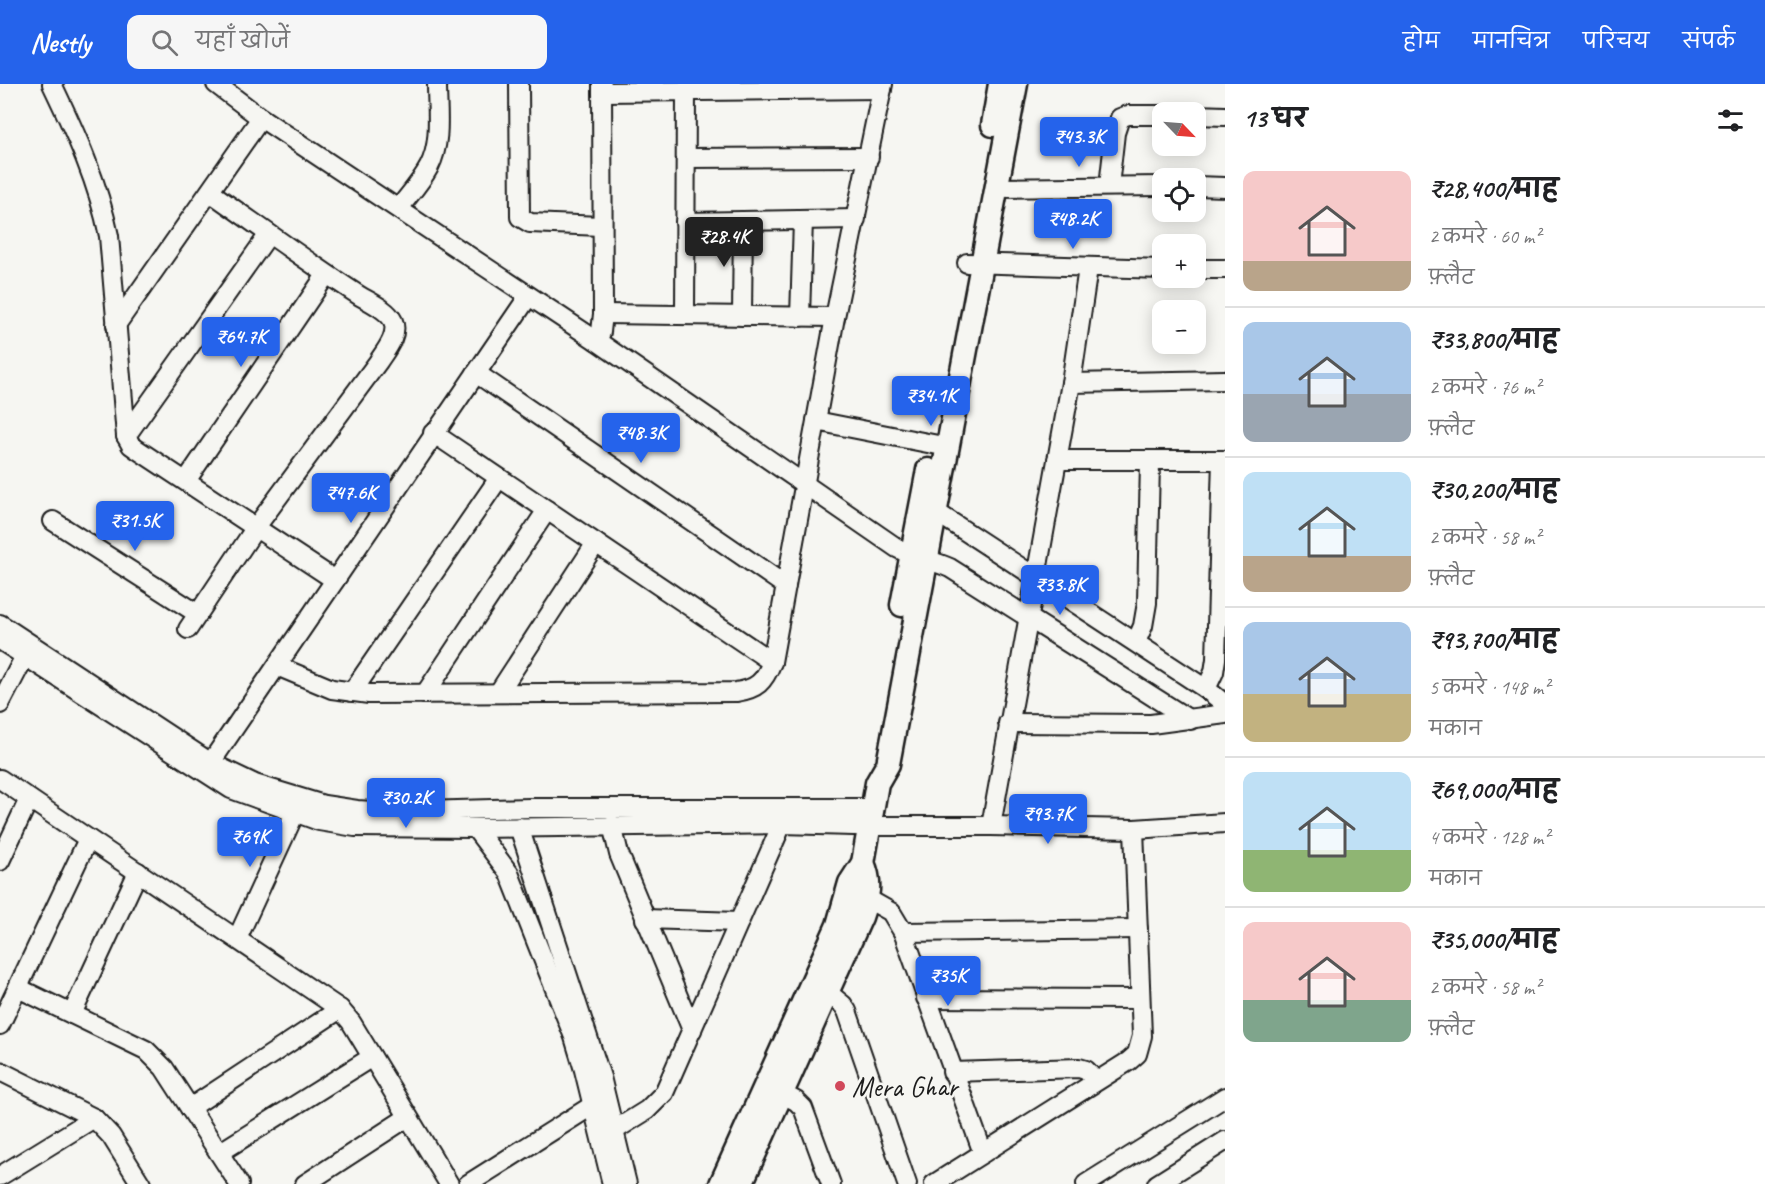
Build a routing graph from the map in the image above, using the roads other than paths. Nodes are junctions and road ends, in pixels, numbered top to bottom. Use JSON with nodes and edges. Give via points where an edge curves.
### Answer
{"nodes":[{"id":1,"x":52,"y":84,"type":"edge"},
{"id":2,"x":216,"y":84,"type":"edge"},
{"id":3,"x":437,"y":84,"type":"edge"},
{"id":4,"x":519,"y":84,"type":"edge"},
{"id":5,"x":1000,"y":84,"type":"edge"},
{"id":6,"x":1016,"y":84,"type":"edge"},
{"id":7,"x":882,"y":86,"type":"edge"},
{"id":8,"x":602,"y":88,"type":"edge"},
{"id":9,"x":686,"y":90,"type":"junction"},
{"id":10,"x":1152,"y":115,"type":"edge"},
{"id":11,"x":1206,"y":115,"type":"edge"},
{"id":12,"x":1225,"y":116,"type":"edge"},
{"id":13,"x":261,"y":118,"type":"junction"},
{"id":14,"x":869,"y":157,"type":"junction"},
{"id":15,"x":686,"y":158,"type":"junction"},
{"id":16,"x":1109,"y":186,"type":"junction"},
{"id":17,"x":1152,"y":186,"type":"edge"},
{"id":18,"x":1206,"y":186,"type":"edge"},
{"id":19,"x":1225,"y":187,"type":"edge"},
{"id":20,"x":997,"y":188,"type":"junction"},
{"id":21,"x":210,"y":192,"type":"junction"},
{"id":22,"x":399,"y":208,"type":"junction"},
{"id":23,"x":856,"y":219,"type":"junction"},
{"id":24,"x":803,"y":220,"type":"junction"},
{"id":25,"x":743,"y":221,"type":"junction"},
{"id":26,"x":686,"y":222,"type":"junction"},
{"id":27,"x":601,"y":225,"type":"junction"},
{"id":28,"x":269,"y":234,"type":"junction"},
{"id":29,"x":974,"y":264,"type":"junction"},
{"id":30,"x":1088,"y":268,"type":"junction"},
{"id":31,"x":1152,"y":269,"type":"edge"},
{"id":32,"x":1206,"y":269,"type":"edge"},
{"id":33,"x":1225,"y":269,"type":"edge"},
{"id":34,"x":327,"y":274,"type":"junction"},
{"id":35,"x":528,"y":297,"type":"junction"},
{"id":36,"x":603,"y":314,"type":"junction"},
{"id":37,"x":685,"y":315,"type":"junction"},
{"id":38,"x":742,"y":316,"type":"junction"},
{"id":39,"x":800,"y":317,"type":"junction"},
{"id":40,"x":835,"y":317,"type":"junction"},
{"id":41,"x":116,"y":325,"type":"junction"},
{"id":42,"x":597,"y":341,"type":"junction"},
{"id":43,"x":476,"y":373,"type":"junction"},
{"id":44,"x":1225,"y":380,"type":"edge"},
{"id":45,"x":1071,"y":383,"type":"junction"},
{"id":46,"x":816,"y":421,"type":"junction"},
{"id":47,"x":433,"y":433,"type":"junction"},
{"id":48,"x":126,"y":436,"type":"junction"},
{"id":49,"x":941,"y":446,"type":"junction"},
{"id":50,"x":1057,"y":460,"type":"junction"},
{"id":51,"x":1223,"y":460,"type":"edge"},
{"id":52,"x":1150,"y":462,"type":"junction"},
{"id":53,"x":499,"y":478,"type":"junction"},
{"id":54,"x":186,"y":482,"type":"junction"},
{"id":55,"x":804,"y":483,"type":"junction"},
{"id":56,"x":928,"y":509,"type":"junction"},
{"id":57,"x":547,"y":510,"type":"junction"},
{"id":58,"x":53,"y":521,"type":"dead end"},
{"id":59,"x":256,"y":527,"type":"junction"},
{"id":60,"x":596,"y":543,"type":"junction"},
{"id":61,"x":919,"y":558,"type":"junction"},
{"id":62,"x":1035,"y":576,"type":"junction"},
{"id":63,"x":335,"y":580,"type":"junction"},
{"id":64,"x":786,"y":586,"type":"junction"},
{"id":65,"x":198,"y":614,"type":"junction"},
{"id":66,"x":1028,"y":617,"type":"junction"},
{"id":67,"x":0,"y":624,"type":"edge"},
{"id":68,"x":188,"y":629,"type":"dead end"},
{"id":69,"x":0,"y":640,"type":"edge"},
{"id":70,"x":1136,"y":642,"type":"junction"},
{"id":71,"x":25,"y":656,"type":"junction"},
{"id":72,"x":772,"y":662,"type":"junction"},
{"id":73,"x":277,"y":666,"type":"junction"},
{"id":74,"x":1206,"y":689,"type":"junction"},
{"id":75,"x":352,"y":692,"type":"junction"},
{"id":76,"x":499,"y":692,"type":"junction"},
{"id":77,"x":424,"y":694,"type":"junction"},
{"id":78,"x":0,"y":704,"type":"edge"},
{"id":79,"x":1225,"y":704,"type":"edge"},
{"id":80,"x":1225,"y":714,"type":"edge"},
{"id":81,"x":1190,"y":720,"type":"junction"},
{"id":82,"x":1008,"y":723,"type":"junction"},
{"id":83,"x":207,"y":768,"type":"junction"},
{"id":84,"x":0,"y":779,"type":"edge"},
{"id":85,"x":29,"y":799,"type":"junction"},
{"id":86,"x":499,"y":809,"type":"junction"},
{"id":87,"x":295,"y":813,"type":"junction"},
{"id":88,"x":871,"y":818,"type":"junction"},
{"id":89,"x":1225,"y":823,"type":"edge"},
{"id":90,"x":782,"y":824,"type":"junction"},
{"id":91,"x":612,"y":825,"type":"junction"},
{"id":92,"x":991,"y":826,"type":"junction"},
{"id":93,"x":519,"y":827,"type":"junction"},
{"id":94,"x":475,"y":828,"type":"junction"},
{"id":95,"x":500,"y":828,"type":"junction"},
{"id":96,"x":1134,"y":829,"type":"junction"},
{"id":97,"x":88,"y":839,"type":"junction"},
{"id":98,"x":0,"y":861,"type":"edge"},
{"id":99,"x":863,"y":862,"type":"junction"},
{"id":100,"x":138,"y":872,"type":"junction"},
{"id":101,"x":868,"y":899,"type":"junction"},
{"id":102,"x":645,"y":919,"type":"junction"},
{"id":103,"x":739,"y":922,"type":"junction"},
{"id":104,"x":1138,"y":929,"type":"junction"},
{"id":105,"x":903,"y":932,"type":"junction"},
{"id":106,"x":237,"y":939,"type":"junction"},
{"id":107,"x":18,"y":988,"type":"junction"},
{"id":108,"x":826,"y":991,"type":"junction"},
{"id":109,"x":926,"y":998,"type":"junction"},
{"id":110,"x":1140,"y":999,"type":"junction"},
{"id":111,"x":340,"y":1010,"type":"junction"},
{"id":112,"x":72,"y":1014,"type":"junction"},
{"id":113,"x":0,"y":1025,"type":"edge"},
{"id":114,"x":692,"y":1030,"type":"junction"},
{"id":115,"x":372,"y":1057,"type":"junction"},
{"id":116,"x":0,"y":1071,"type":"edge"},
{"id":117,"x":952,"y":1072,"type":"junction"},
{"id":118,"x":1096,"y":1082,"type":"junction"},
{"id":119,"x":781,"y":1093,"type":"junction"},
{"id":120,"x":1225,"y":1097,"type":"edge"},
{"id":121,"x":593,"y":1105,"type":"junction"},
{"id":122,"x":190,"y":1108,"type":"junction"},
{"id":123,"x":408,"y":1117,"type":"junction"},
{"id":124,"x":94,"y":1118,"type":"junction"},
{"id":125,"x":615,"y":1130,"type":"junction"},
{"id":126,"x":1225,"y":1141,"type":"edge"},
{"id":127,"x":219,"y":1153,"type":"junction"},
{"id":128,"x":983,"y":1153,"type":"junction"},
{"id":129,"x":0,"y":1176,"type":"edge"},
{"id":130,"x":141,"y":1184,"type":"edge"},
{"id":131,"x":238,"y":1184,"type":"edge"},
{"id":132,"x":305,"y":1184,"type":"edge"},
{"id":133,"x":449,"y":1184,"type":"edge"},
{"id":134,"x":468,"y":1184,"type":"edge"},
{"id":135,"x":612,"y":1184,"type":"edge"},
{"id":136,"x":627,"y":1184,"type":"edge"},
{"id":137,"x":721,"y":1184,"type":"edge"},
{"id":138,"x":741,"y":1184,"type":"edge"},
{"id":139,"x":831,"y":1184,"type":"edge"},
{"id":140,"x":907,"y":1184,"type":"edge"},
{"id":141,"x":933,"y":1184,"type":"edge"},
{"id":142,"x":1086,"y":1184,"type":"edge"},
{"id":143,"x":1157,"y":1184,"type":"edge"}],
"edges":[{"from":1,"to":41,"type":"street","via":[[99,193],[109,236]]},
{"from":2,"to":13,"type":"street"},
{"from":3,"to":22,"type":"street","via":[[435,152],[422,178]]},
{"from":4,"to":27,"type":"street","via":[[520,217],[530,224]]},
{"from":5,"to":29,"type":"main road"},
{"from":6,"to":20,"type":"main road"},
{"from":7,"to":9,"type":"street"},
{"from":7,"to":14,"type":"street"},
{"from":8,"to":9,"type":"street"},
{"from":8,"to":27,"type":"street"},
{"from":9,"to":15,"type":"street"},
{"from":10,"to":16,"type":"street","via":[[1120,118]]},
{"from":11,"to":12,"type":"street"},
{"from":13,"to":21,"type":"street"},
{"from":13,"to":22,"type":"street"},
{"from":14,"to":15,"type":"street"},
{"from":14,"to":23,"type":"street"},
{"from":15,"to":26,"type":"street"},
{"from":16,"to":17,"type":"street"},
{"from":16,"to":20,"type":"street"},
{"from":18,"to":19,"type":"street"},
{"from":20,"to":29,"type":"main road"},
{"from":21,"to":28,"type":"street"},
{"from":21,"to":41,"type":"street"},
{"from":22,"to":35,"type":"street"},
{"from":23,"to":24,"type":"street"},
{"from":23,"to":40,"type":"street"},
{"from":24,"to":25,"type":"street"},
{"from":24,"to":39,"type":"street"},
{"from":25,"to":26,"type":"street"},
{"from":25,"to":38,"type":"street"},
{"from":26,"to":37,"type":"street"},
{"from":27,"to":36,"type":"street"},
{"from":28,"to":34,"type":"street"},
{"from":28,"to":48,"type":"street"},
{"from":29,"to":30,"type":"street"},
{"from":29,"to":49,"type":"main road"},
{"from":30,"to":31,"type":"street"},
{"from":30,"to":45,"type":"street"},
{"from":32,"to":33,"type":"street"},
{"from":34,"to":54,"type":"street"},
{"from":34,"to":59,"type":"street","via":[[392,317],[392,339]]},
{"from":35,"to":42,"type":"street"},
{"from":35,"to":43,"type":"street"},
{"from":36,"to":37,"type":"street"},
{"from":36,"to":42,"type":"street"},
{"from":37,"to":38,"type":"street"},
{"from":38,"to":39,"type":"street"},
{"from":39,"to":40,"type":"street"},
{"from":40,"to":46,"type":"street"},
{"from":41,"to":48,"type":"street"},
{"from":42,"to":55,"type":"street"},
{"from":43,"to":47,"type":"street"},
{"from":43,"to":64,"type":"street"},
{"from":44,"to":45,"type":"street"},
{"from":45,"to":50,"type":"street"},
{"from":46,"to":49,"type":"street"},
{"from":46,"to":55,"type":"street"},
{"from":47,"to":53,"type":"street"},
{"from":47,"to":63,"type":"street"},
{"from":48,"to":54,"type":"street","via":[[131,445]]},
{"from":49,"to":56,"type":"main road"},
{"from":50,"to":52,"type":"street"},
{"from":50,"to":62,"type":"street"},
{"from":51,"to":52,"type":"street"},
{"from":51,"to":74,"type":"street","via":[[1216,658]]},
{"from":52,"to":70,"type":"street","via":[[1147,603]]},
{"from":53,"to":57,"type":"street"},
{"from":53,"to":75,"type":"street"},
{"from":54,"to":59,"type":"street"},
{"from":55,"to":61,"type":"street","via":[[886,541]]},
{"from":55,"to":64,"type":"street"},
{"from":56,"to":61,"type":"main road"},
{"from":56,"to":62,"type":"street"},
{"from":57,"to":60,"type":"street"},
{"from":57,"to":77,"type":"street"},
{"from":58,"to":65,"type":"street"},
{"from":59,"to":63,"type":"street"},
{"from":59,"to":65,"type":"street"},
{"from":60,"to":72,"type":"street"},
{"from":60,"to":76,"type":"street"},
{"from":61,"to":66,"type":"street","via":[[950,568]]},
{"from":61,"to":88,"type":"main road","via":[[873,764],[877,783]]},
{"from":62,"to":66,"type":"street"},
{"from":62,"to":70,"type":"street"},
{"from":63,"to":73,"type":"street"},
{"from":64,"to":72,"type":"street"},
{"from":65,"to":68,"type":"street"},
{"from":66,"to":81,"type":"street"},
{"from":66,"to":82,"type":"street"},
{"from":67,"to":83,"type":"street"},
{"from":69,"to":71,"type":"street"},
{"from":70,"to":74,"type":"street"},
{"from":71,"to":78,"type":"street"},
{"from":71,"to":83,"type":"street"},
{"from":72,"to":76,"type":"street","via":[[761,682],[750,690],[736,692]]},
{"from":73,"to":75,"type":"street","via":[[332,689]]},
{"from":73,"to":83,"type":"street"},
{"from":74,"to":79,"type":"street"},
{"from":75,"to":77,"type":"street"},
{"from":76,"to":77,"type":"street"},
{"from":80,"to":81,"type":"street"},
{"from":81,"to":82,"type":"street","via":[[1151,724]]},
{"from":82,"to":92,"type":"street"},
{"from":83,"to":86,"type":"street","via":[[324,805],[357,810]]},
{"from":83,"to":87,"type":"street","via":[[231,789]]},
{"from":84,"to":85,"type":"street"},
{"from":85,"to":97,"type":"street"},
{"from":85,"to":98,"type":"street"},
{"from":86,"to":88,"type":"street"},
{"from":86,"to":95,"type":"street"},
{"from":87,"to":94,"type":"street","via":[[355,826]]},
{"from":87,"to":106,"type":"street"},
{"from":88,"to":90,"type":"street"},
{"from":88,"to":92,"type":"street"},
{"from":88,"to":99,"type":"main road"},
{"from":89,"to":96,"type":"street"},
{"from":90,"to":91,"type":"street"},
{"from":90,"to":103,"type":"street"},
{"from":91,"to":93,"type":"street"},
{"from":91,"to":102,"type":"street","via":[[619,854]]},
{"from":92,"to":96,"type":"street"},
{"from":93,"to":95,"type":"street"},
{"from":93,"to":125,"type":"street","via":[[602,1077]]},
{"from":94,"to":95,"type":"street"},
{"from":94,"to":121,"type":"street","via":[[509,873],[574,1037]]},
{"from":96,"to":104,"type":"street"},
{"from":97,"to":100,"type":"street"},
{"from":97,"to":107,"type":"street"},
{"from":99,"to":101,"type":"main road","via":[[869,881]]},
{"from":99,"to":137,"type":"main road","via":[[850,883],[838,925]]},
{"from":100,"to":106,"type":"street"},
{"from":100,"to":112,"type":"street"},
{"from":101,"to":105,"type":"street","via":[[891,912]]},
{"from":101,"to":108,"type":"main road"},
{"from":102,"to":103,"type":"street"},
{"from":102,"to":114,"type":"street"},
{"from":103,"to":114,"type":"street"},
{"from":104,"to":105,"type":"street"},
{"from":104,"to":110,"type":"street"},
{"from":105,"to":109,"type":"street"},
{"from":106,"to":111,"type":"street"},
{"from":107,"to":112,"type":"street"},
{"from":107,"to":113,"type":"street"},
{"from":108,"to":119,"type":"main road"},
{"from":108,"to":140,"type":"street","via":[[846,1011]]},
{"from":109,"to":110,"type":"street"},
{"from":109,"to":117,"type":"street"},
{"from":110,"to":118,"type":"street","via":[[1142,1036],[1137,1054]]},
{"from":111,"to":115,"type":"street"},
{"from":111,"to":122,"type":"street"},
{"from":112,"to":122,"type":"street","via":[[146,1050],[164,1068]]},
{"from":114,"to":125,"type":"street","via":[[664,1093],[647,1110]]},
{"from":115,"to":123,"type":"street"},
{"from":115,"to":127,"type":"street"},
{"from":116,"to":124,"type":"street"},
{"from":117,"to":118,"type":"street","via":[[1079,1068]]},
{"from":117,"to":128,"type":"street"},
{"from":118,"to":128,"type":"street"},
{"from":119,"to":138,"type":"main road"},
{"from":119,"to":139,"type":"street","via":[[803,1108]]},
{"from":120,"to":142,"type":"street"},
{"from":121,"to":134,"type":"street"},
{"from":121,"to":135,"type":"street"},
{"from":122,"to":127,"type":"street"},
{"from":123,"to":132,"type":"street"},
{"from":123,"to":133,"type":"street"},
{"from":124,"to":129,"type":"street"},
{"from":124,"to":130,"type":"street","via":[[111,1136]]},
{"from":125,"to":136,"type":"street"},
{"from":126,"to":143,"type":"street"},
{"from":127,"to":131,"type":"street"},
{"from":128,"to":141,"type":"street"}]}
